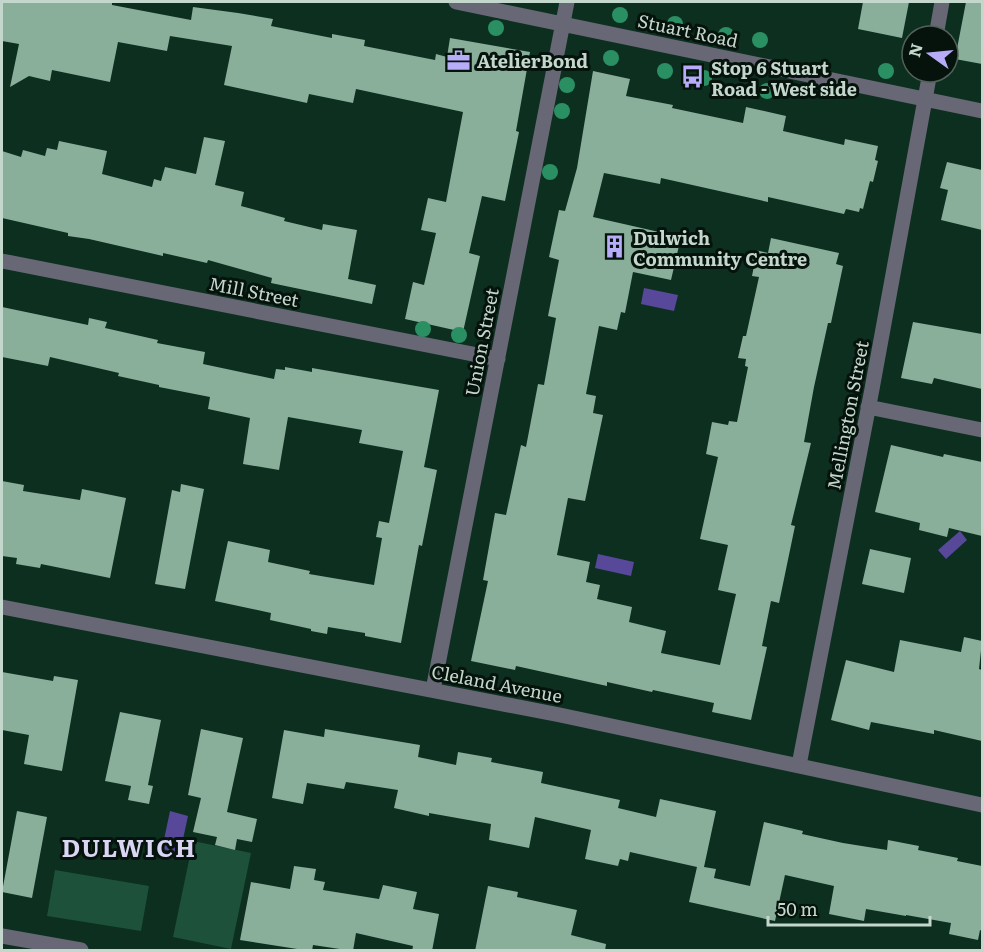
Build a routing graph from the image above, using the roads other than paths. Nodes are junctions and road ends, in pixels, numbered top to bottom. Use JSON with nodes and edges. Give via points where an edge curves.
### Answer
{"nodes":[{"id":1,"x":456,"y":2,"type":"edge"},
{"id":2,"x":567,"y":2,"type":"edge"},
{"id":3,"x":942,"y":2,"type":"edge"},
{"id":4,"x":562,"y":24,"type":"junction"},
{"id":5,"x":938,"y":24,"type":"edge"},
{"id":6,"x":928,"y":84,"type":"edge"},
{"id":7,"x":925,"y":99,"type":"junction"},
{"id":8,"x":982,"y":111,"type":"edge"},
{"id":9,"x":2,"y":261,"type":"edge"},
{"id":10,"x":498,"y":359,"type":"junction"},
{"id":11,"x":868,"y":407,"type":"junction"},
{"id":12,"x":982,"y":430,"type":"edge"},
{"id":13,"x":2,"y":608,"type":"edge"},
{"id":14,"x":433,"y":690,"type":"junction"},
{"id":15,"x":800,"y":765,"type":"junction"},
{"id":16,"x":982,"y":805,"type":"edge"},
{"id":17,"x":2,"y":936,"type":"edge"},
{"id":18,"x":81,"y":951,"type":"edge"}],
"edges":[{"from":1,"to":4,"type":"street","name":"Stuart Road"},
{"from":2,"to":4,"type":"street","name":"Union Street"},
{"from":3,"to":5,"type":"street"},
{"from":4,"to":7,"type":"street","name":"Stuart Road"},
{"from":4,"to":10,"type":"street","name":"Union Street"},
{"from":6,"to":7,"type":"street","name":"Mellington Street"},
{"from":7,"to":8,"type":"street","name":"Stuart Road"},
{"from":7,"to":11,"type":"street","name":"Mellington Street"},
{"from":9,"to":10,"type":"street","name":"Mill Street"},
{"from":10,"to":14,"type":"street","name":"Union Street"},
{"from":11,"to":12,"type":"street"},
{"from":11,"to":15,"type":"street","name":"Mellington Street"},
{"from":13,"to":14,"type":"street","name":"Cleland Avenue"},
{"from":14,"to":15,"type":"street","name":"Cleland Avenue"},
{"from":15,"to":16,"type":"street","name":"Cleland Avenue"},
{"from":17,"to":18,"type":"street"}]}
